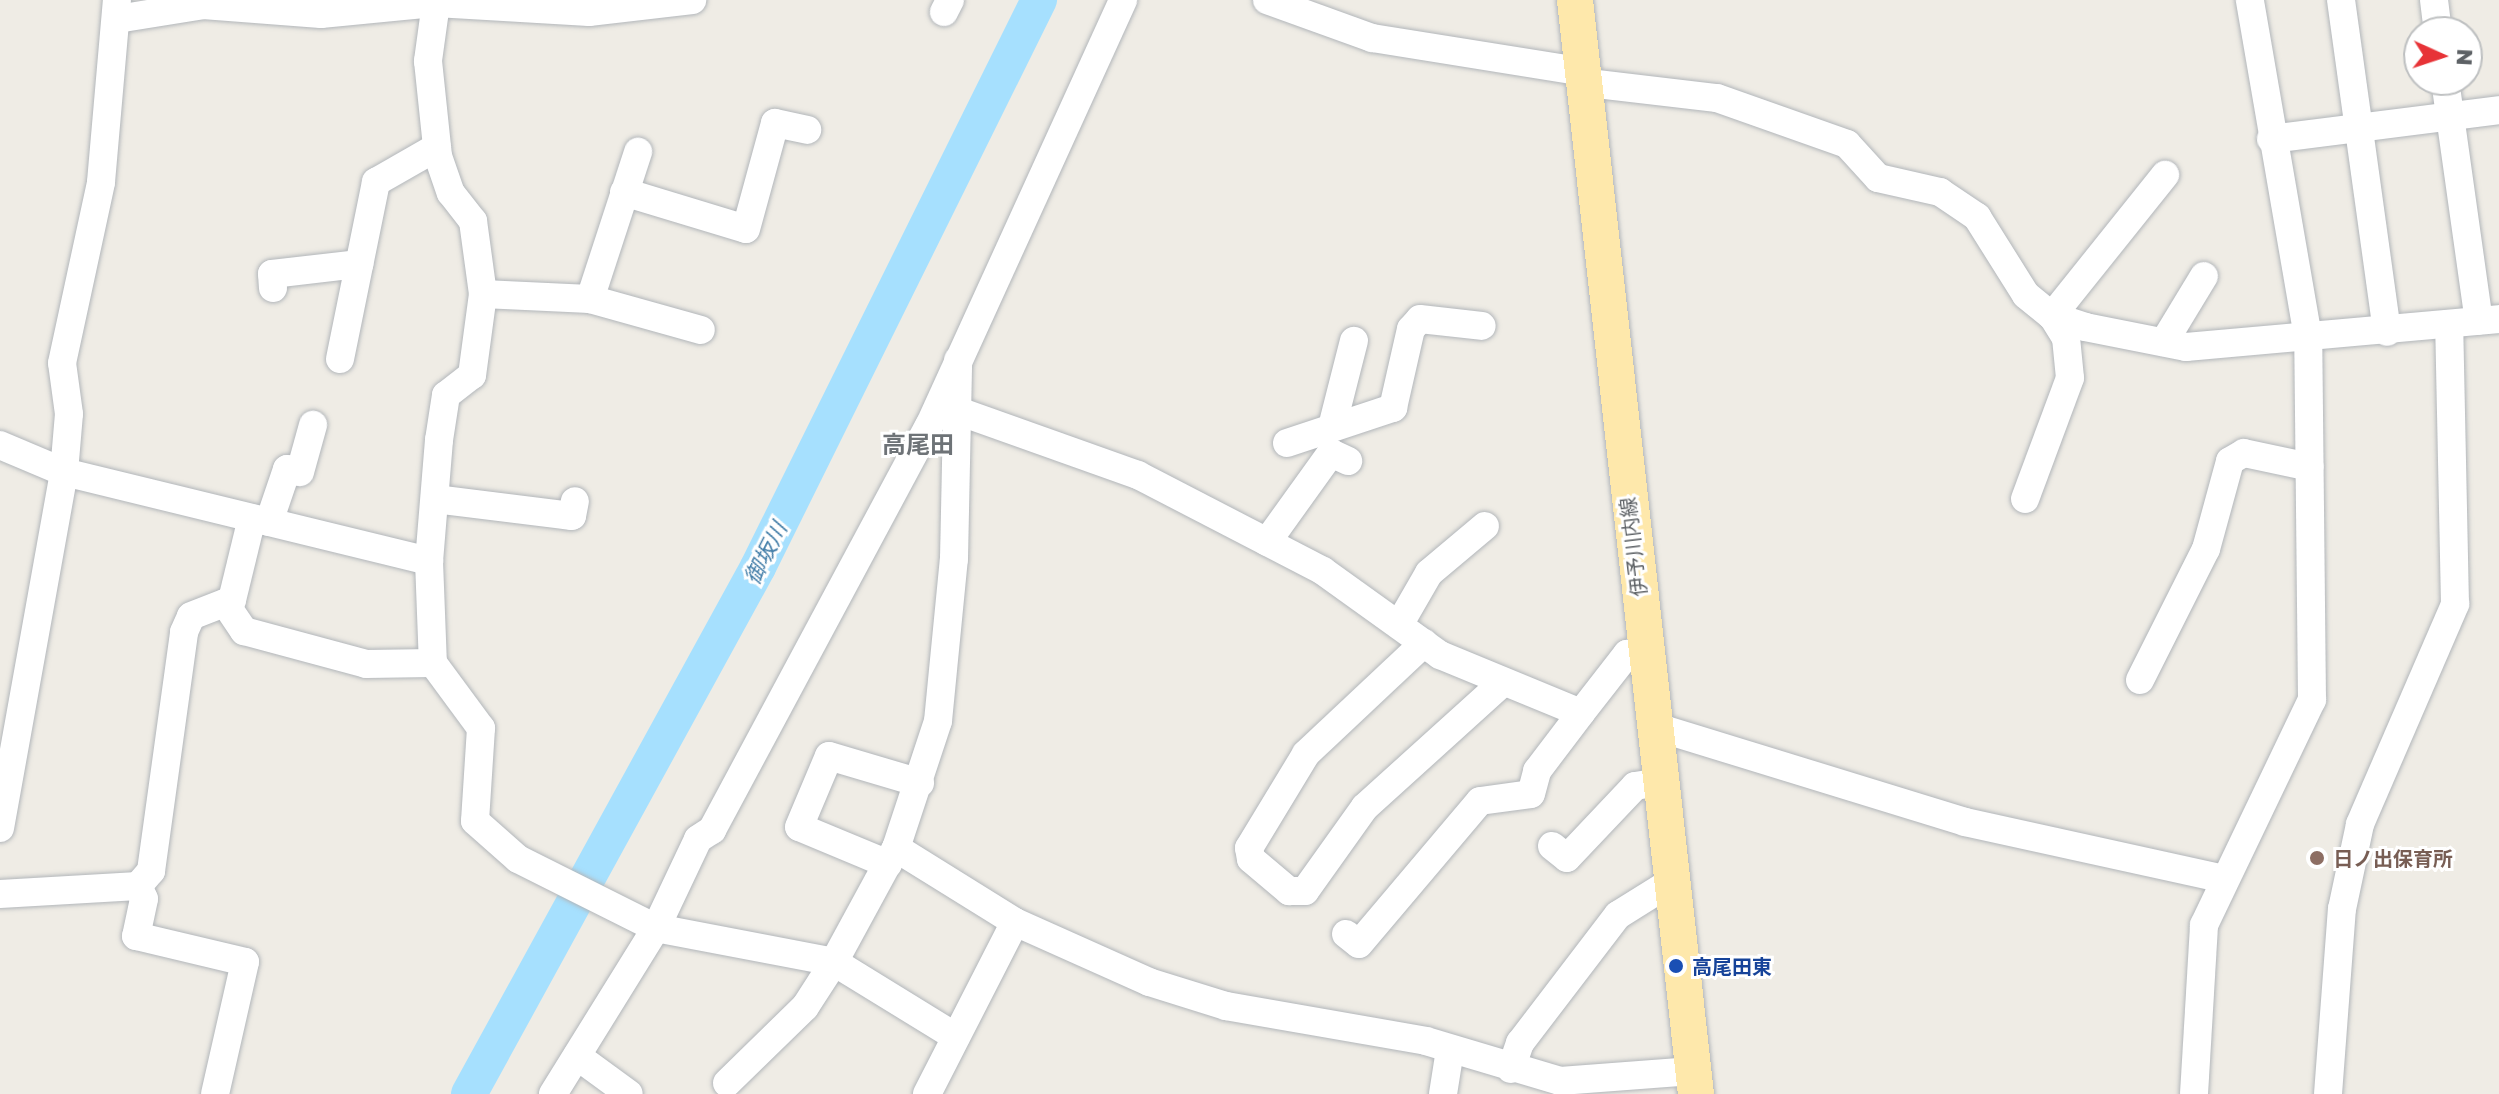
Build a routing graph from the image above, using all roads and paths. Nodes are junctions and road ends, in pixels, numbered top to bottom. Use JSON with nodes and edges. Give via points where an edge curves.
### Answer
{"nodes":[{"id":1,"x":692,"y":0,"type":"edge"},
{"id":2,"x":1123,"y":0,"type":"edge"},
{"id":3,"x":1267,"y":0,"type":"edge"},
{"id":4,"x":1575,"y":0,"type":"edge"},
{"id":5,"x":2250,"y":0,"type":"edge"},
{"id":6,"x":2341,"y":0,"type":"edge"},
{"id":7,"x":442,"y":2,"type":"edge"},
{"id":8,"x":117,"y":10,"type":"edge"},
{"id":9,"x":1579,"y":77,"type":"junction"},
{"id":10,"x":2447,"y":96,"type":"edge"},
{"id":11,"x":2499,"y":110,"type":"edge"},
{"id":12,"x":2450,"y":116,"type":"junction"},
{"id":13,"x":2359,"y":128,"type":"junction"},
{"id":14,"x":807,"y":130,"type":"dead end"},
{"id":15,"x":2271,"y":139,"type":"junction"},
{"id":16,"x":437,"y":147,"type":"junction"},
{"id":17,"x":638,"y":152,"type":"dead end"},
{"id":18,"x":2165,"y":175,"type":"dead end"},
{"id":19,"x":624,"y":192,"type":"junction"},
{"id":20,"x":359,"y":264,"type":"junction"},
{"id":21,"x":2204,"y":276,"type":"dead end"},
{"id":22,"x":273,"y":288,"type":"dead end"},
{"id":23,"x":483,"y":294,"type":"junction"},
{"id":24,"x":590,"y":299,"type":"junction"},
{"id":25,"x":2052,"y":316,"type":"junction"},
{"id":26,"x":2489,"y":320,"type":"edge"},
{"id":27,"x":1482,"y":326,"type":"dead end"},
{"id":28,"x":2449,"y":327,"type":"junction"},
{"id":29,"x":701,"y":330,"type":"dead end"},
{"id":30,"x":2387,"y":332,"type":"junction"},
{"id":31,"x":2308,"y":337,"type":"junction"},
{"id":32,"x":1354,"y":341,"type":"dead end"},
{"id":33,"x":2164,"y":342,"type":"junction"},
{"id":34,"x":340,"y":359,"type":"dead end"},
{"id":35,"x":958,"y":360,"type":"junction"},
{"id":36,"x":958,"y":411,"type":"junction"},
{"id":37,"x":313,"y":425,"type":"dead end"},
{"id":38,"x":1287,"y":443,"type":"dead end"},
{"id":39,"x":1333,"y":443,"type":"junction"},
{"id":40,"x":0,"y":445,"type":"edge"},
{"id":41,"x":2310,"y":467,"type":"junction"},
{"id":42,"x":64,"y":472,"type":"junction"},
{"id":43,"x":435,"y":499,"type":"junction"},
{"id":44,"x":2025,"y":499,"type":"dead end"},
{"id":45,"x":575,"y":501,"type":"dead end"},
{"id":46,"x":260,"y":520,"type":"junction"},
{"id":47,"x":1485,"y":526,"type":"dead end"},
{"id":48,"x":1267,"y":542,"type":"junction"},
{"id":49,"x":429,"y":561,"type":"junction"},
{"id":50,"x":225,"y":603,"type":"junction"},
{"id":51,"x":1399,"y":625,"type":"junction"},
{"id":52,"x":1424,"y":643,"type":"junction"},
{"id":53,"x":1645,"y":652,"type":"junction"},
{"id":54,"x":433,"y":663,"type":"junction"},
{"id":55,"x":2140,"y":680,"type":"dead end"},
{"id":56,"x":1502,"y":683,"type":"junction"},
{"id":57,"x":1581,"y":713,"type":"junction"},
{"id":58,"x":1653,"y":726,"type":"junction"},
{"id":59,"x":1659,"y":782,"type":"junction"},
{"id":60,"x":920,"y":783,"type":"junction"},
{"id":61,"x":0,"y":828,"type":"edge"},
{"id":62,"x":1552,"y":846,"type":"dead end"},
{"id":63,"x":892,"y":856,"type":"junction"},
{"id":64,"x":2224,"y":879,"type":"junction"},
{"id":65,"x":1671,"y":882,"type":"junction"},
{"id":66,"x":138,"y":886,"type":"junction"},
{"id":67,"x":0,"y":894,"type":"edge"},
{"id":68,"x":1015,"y":922,"type":"junction"},
{"id":69,"x":651,"y":926,"type":"junction"},
{"id":70,"x":1346,"y":934,"type":"dead end"},
{"id":71,"x":834,"y":962,"type":"junction"},
{"id":72,"x":956,"y":1037,"type":"junction"},
{"id":73,"x":1450,"y":1050,"type":"junction"},
{"id":74,"x":577,"y":1056,"type":"junction"},
{"id":75,"x":1511,"y":1069,"type":"junction"},
{"id":76,"x":1695,"y":1082,"type":"edge"},
{"id":77,"x":727,"y":1083,"type":"dead end"},
{"id":78,"x":215,"y":1094,"type":"edge"},
{"id":79,"x":553,"y":1094,"type":"edge"},
{"id":80,"x":629,"y":1094,"type":"edge"},
{"id":81,"x":927,"y":1094,"type":"edge"},
{"id":82,"x":1443,"y":1094,"type":"edge"},
{"id":83,"x":2194,"y":1094,"type":"edge"},
{"id":84,"x":2328,"y":1094,"type":"edge"}],
"edges":[{"from":1,"to":7,"type":"street","via":[[589,12]]},
{"from":2,"to":35,"type":"street"},
{"from":3,"to":9,"type":"street","via":[[1372,38]]},
{"from":4,"to":9,"type":"main road","name":"伊予川内線"},
{"from":5,"to":15,"type":"street"},
{"from":6,"to":13,"type":"street"},
{"from":7,"to":8,"type":"street","via":[[321,14],[203,5]]},
{"from":7,"to":16,"type":"street","via":[[428,61]]},
{"from":8,"to":42,"type":"street","via":[[101,182],[62,363],[69,414]]},
{"from":9,"to":25,"type":"street","via":[[1717,98],[1790,118],[1847,144],[1878,178],[1940,192],[1977,217],[2026,295]]},
{"from":9,"to":53,"type":"main road","name":"伊予川内線"},
{"from":10,"to":12,"type":"street"},
{"from":11,"to":12,"type":"street"},
{"from":12,"to":13,"type":"street"},
{"from":12,"to":26,"type":"street"},
{"from":13,"to":15,"type":"street"},
{"from":13,"to":30,"type":"street"},
{"from":14,"to":19,"type":"street","via":[[775,123],[746,229]]},
{"from":15,"to":31,"type":"street"},
{"from":16,"to":20,"type":"street","via":[[376,182]]},
{"from":16,"to":23,"type":"street","via":[[451,193],[473,221]]},
{"from":17,"to":19,"type":"street"},
{"from":18,"to":25,"type":"street"},
{"from":19,"to":24,"type":"street"},
{"from":20,"to":22,"type":"street","via":[[272,274]]},
{"from":20,"to":34,"type":"street"},
{"from":21,"to":33,"type":"street"},
{"from":23,"to":24,"type":"street"},
{"from":23,"to":43,"type":"street","via":[[472,375],[446,395]]},
{"from":24,"to":29,"type":"street"},
{"from":25,"to":33,"type":"street"},
{"from":25,"to":44,"type":"street","via":[[2066,338],[2070,378]]},
{"from":26,"to":28,"type":"street"},
{"from":27,"to":39,"type":"street","via":[[1420,319],[1411,329],[1393,408]]},
{"from":28,"to":30,"type":"street"},
{"from":28,"to":84,"type":"street","via":[[2455,604],[2360,824],[2342,909]]},
{"from":30,"to":31,"type":"street"},
{"from":31,"to":33,"type":"street"},
{"from":31,"to":41,"type":"street"},
{"from":32,"to":39,"type":"street"},
{"from":35,"to":36,"type":"street"},
{"from":35,"to":69,"type":"street","via":[[929,426]]},
{"from":36,"to":48,"type":"street","via":[[1138,475]]},
{"from":36,"to":60,"type":"street","via":[[945,674]]},
{"from":37,"to":46,"type":"street","via":[[300,472],[287,469]]},
{"from":38,"to":39,"type":"street"},
{"from":39,"to":48,"type":"street"},
{"from":40,"to":42,"type":"street"},
{"from":41,"to":55,"type":"street","via":[[2244,453],[2230,461],[2206,549]]},
{"from":41,"to":64,"type":"street","via":[[2312,700]]},
{"from":42,"to":46,"type":"street"},
{"from":42,"to":61,"type":"street"},
{"from":43,"to":45,"type":"street","via":[[572,516]]},
{"from":43,"to":49,"type":"street"},
{"from":46,"to":49,"type":"street"},
{"from":46,"to":50,"type":"street","via":[[239,582]]},
{"from":47,"to":51,"type":"street","via":[[1429,573]]},
{"from":48,"to":51,"type":"street"},
{"from":49,"to":54,"type":"street"},
{"from":50,"to":54,"type":"street","via":[[244,631],[366,664]]},
{"from":50,"to":66,"type":"street","via":[[187,622],[153,861]]},
{"from":51,"to":52,"type":"street"},
{"from":52,"to":56,"type":"street"},
{"from":52,"to":56,"type":"street","via":[[1306,754],[1249,848],[1251,859],[1289,891],[1305,891],[1365,807]]},
{"from":53,"to":57,"type":"street","via":[[1627,654]]},
{"from":53,"to":58,"type":"main road","name":"伊予川内線"},
{"from":54,"to":69,"type":"street","via":[[481,728],[475,821],[518,859]]},
{"from":56,"to":57,"type":"street"},
{"from":57,"to":70,"type":"street","via":[[1537,771],[1531,794],[1480,801],[1359,944]]},
{"from":58,"to":59,"type":"main road","name":"伊予川内線"},
{"from":58,"to":64,"type":"street","via":[[1965,822]]},
{"from":59,"to":62,"type":"street","via":[[1635,786],[1567,858]]},
{"from":59,"to":65,"type":"main road","name":"伊予川内線"},
{"from":60,"to":63,"type":"street"},
{"from":60,"to":63,"type":"street","via":[[829,756],[799,827]]},
{"from":63,"to":68,"type":"street"},
{"from":63,"to":71,"type":"street"},
{"from":64,"to":83,"type":"street","via":[[2204,925]]},
{"from":65,"to":75,"type":"street","via":[[1618,915],[1520,1043]]},
{"from":65,"to":76,"type":"main road","name":"伊予川内線"},
{"from":66,"to":67,"type":"street"},
{"from":66,"to":78,"type":"street","via":[[144,899],[136,936],[245,962]]},
{"from":68,"to":72,"type":"street"},
{"from":68,"to":73,"type":"street","via":[[1149,982],[1226,1006]]},
{"from":69,"to":71,"type":"street"},
{"from":69,"to":74,"type":"street"},
{"from":71,"to":72,"type":"street"},
{"from":71,"to":77,"type":"street","via":[[805,1007]]},
{"from":72,"to":81,"type":"street"},
{"from":73,"to":75,"type":"street"},
{"from":73,"to":82,"type":"street"},
{"from":74,"to":79,"type":"street"},
{"from":74,"to":80,"type":"street"},
{"from":75,"to":76,"type":"street","via":[[1597,1083]]}]}
